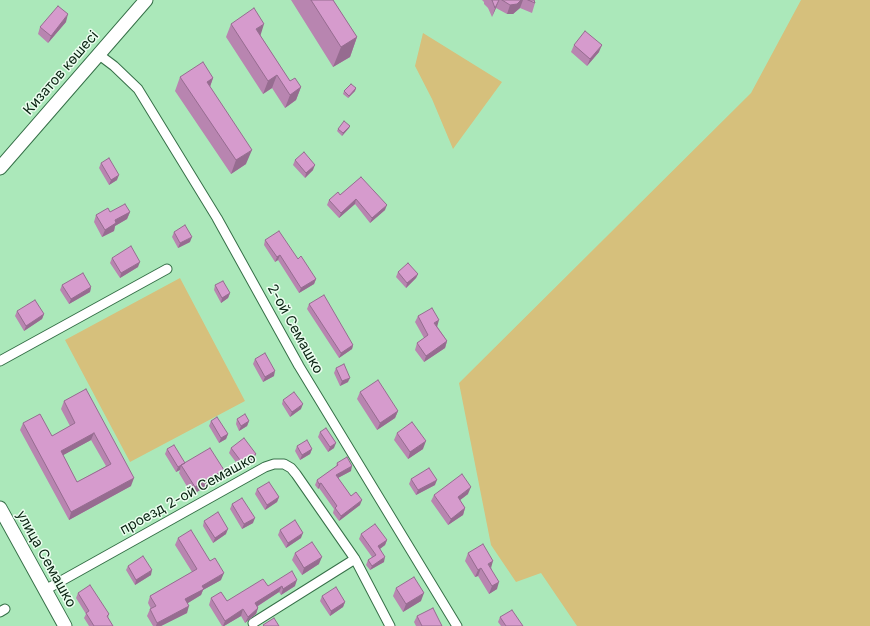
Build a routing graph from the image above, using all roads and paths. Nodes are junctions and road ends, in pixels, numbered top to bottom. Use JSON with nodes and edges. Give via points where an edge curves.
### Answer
{"nodes":[{"id":1,"x":146,"y":0,"type":"edge"},
{"id":2,"x":98,"y":54,"type":"junction"},
{"id":3,"x":0,"y":168,"type":"edge"},
{"id":4,"x":167,"y":269,"type":"dead end"},
{"id":5,"x":0,"y":361,"type":"edge"},
{"id":6,"x":0,"y":508,"type":"edge"},
{"id":7,"x":355,"y":559,"type":"junction"},
{"id":8,"x":45,"y":590,"type":"junction"},
{"id":9,"x":253,"y":623,"type":"dead end"},
{"id":10,"x":64,"y":626,"type":"edge"},
{"id":11,"x":390,"y":626,"type":"edge"},
{"id":12,"x":457,"y":626,"type":"edge"}],
"edges":[{"from":1,"to":2,"type":"main road","name":"Кизатов көшесі"},
{"from":2,"to":3,"type":"main road","name":"Кизатов көшесі"},
{"from":2,"to":12,"type":"street","name":"2-ой Семашко","via":[[138,89],[218,218],[299,366]]},
{"from":4,"to":5,"type":"street"},
{"from":6,"to":8,"type":"main road","name":"улица Семашко"},
{"from":7,"to":8,"type":"street","name":"проезд 2-ой Семашко","via":[[291,468],[284,464],[274,464]]},
{"from":7,"to":9,"type":"street"},
{"from":7,"to":11,"type":"street","name":"проезд 2-ой Семашко"},
{"from":8,"to":10,"type":"main road","name":"улица Семашко"}]}
